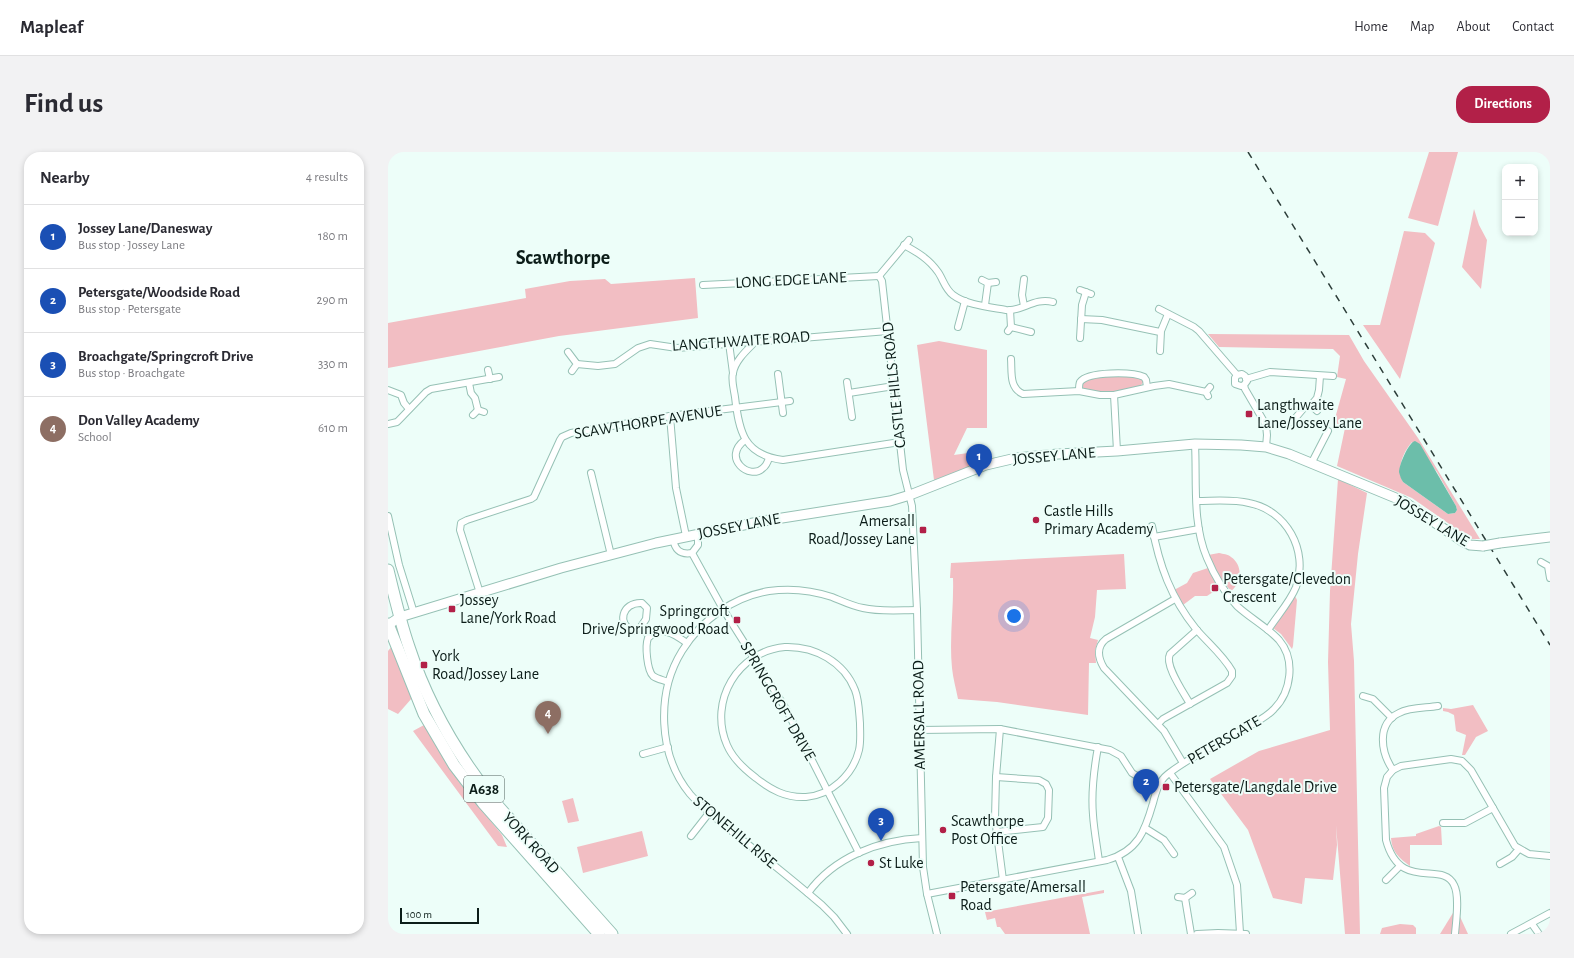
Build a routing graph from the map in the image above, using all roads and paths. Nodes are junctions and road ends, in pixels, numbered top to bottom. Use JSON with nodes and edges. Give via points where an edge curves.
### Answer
{"nodes":[{"id":1,"x":909,"y":240,"type":"dead end"},
{"id":2,"x":904,"y":245,"type":"junction"},
{"id":3,"x":879,"y":276,"type":"junction"},
{"id":4,"x":1024,"y":279,"type":"dead end"},
{"id":5,"x":982,"y":280,"type":"dead end"},
{"id":6,"x":996,"y":282,"type":"dead end"},
{"id":7,"x":988,"y":283,"type":"junction"},
{"id":8,"x":702,"y":285,"type":"dead end"},
{"id":9,"x":1086,"y":292,"type":"dead end"},
{"id":10,"x":965,"y":301,"type":"junction"},
{"id":11,"x":1053,"y":302,"type":"dead end"},
{"id":12,"x":985,"y":306,"type":"junction"},
{"id":13,"x":1024,"y":306,"type":"junction"},
{"id":14,"x":1159,"y":309,"type":"dead end"},
{"id":15,"x":1010,"y":310,"type":"junction"},
{"id":16,"x":1168,"y":314,"type":"junction"},
{"id":17,"x":1081,"y":319,"type":"junction"},
{"id":18,"x":958,"y":328,"type":"dead end"},
{"id":19,"x":888,"y":331,"type":"junction"},
{"id":20,"x":1031,"y":332,"type":"dead end"},
{"id":21,"x":1160,"y":332,"type":"junction"},
{"id":22,"x":1080,"y":338,"type":"dead end"},
{"id":23,"x":754,"y":341,"type":"junction"},
{"id":24,"x":728,"y":343,"type":"junction"},
{"id":25,"x":1160,"y":351,"type":"dead end"},
{"id":26,"x":568,"y":352,"type":"dead end"},
{"id":27,"x":1011,"y":359,"type":"dead end"},
{"id":28,"x":577,"y":364,"type":"junction"},
{"id":29,"x":488,"y":370,"type":"dead end"},
{"id":30,"x":572,"y":371,"type":"dead end"},
{"id":31,"x":733,"y":373,"type":"junction"},
{"id":32,"x":778,"y":374,"type":"dead end"},
{"id":33,"x":1237,"y":375,"type":"junction"},
{"id":34,"x":1320,"y":376,"type":"junction"},
{"id":35,"x":1333,"y":376,"type":"dead end"},
{"id":36,"x":499,"y":377,"type":"dead end"},
{"id":37,"x":490,"y":379,"type":"junction"},
{"id":38,"x":847,"y":382,"type":"dead end"},
{"id":39,"x":1245,"y":382,"type":"junction"},
{"id":40,"x":469,"y":383,"type":"junction"},
{"id":41,"x":894,"y":386,"type":"junction"},
{"id":42,"x":1147,"y":388,"type":"junction"},
{"id":43,"x":405,"y":389,"type":"dead end"},
{"id":44,"x":388,"y":390,"type":"edge"},
{"id":45,"x":1079,"y":391,"type":"junction"},
{"id":46,"x":1208,"y":392,"type":"dead end"},
{"id":47,"x":848,"y":393,"type":"junction"},
{"id":48,"x":401,"y":395,"type":"junction"},
{"id":49,"x":1114,"y":395,"type":"junction"},
{"id":50,"x":790,"y":401,"type":"dead end"},
{"id":51,"x":782,"y":402,"type":"junction"},
{"id":52,"x":1311,"y":405,"type":"junction"},
{"id":53,"x":736,"y":408,"type":"junction"},
{"id":54,"x":409,"y":409,"type":"junction"},
{"id":55,"x":478,"y":410,"type":"junction"},
{"id":56,"x":1317,"y":411,"type":"dead end"},
{"id":57,"x":484,"y":412,"type":"dead end"},
{"id":58,"x":783,"y":413,"type":"dead end"},
{"id":59,"x":473,"y":415,"type":"dead end"},
{"id":60,"x":670,"y":416,"type":"junction"},
{"id":61,"x":852,"y":418,"type":"dead end"},
{"id":62,"x":1292,"y":422,"type":"dead end"},
{"id":63,"x":388,"y":424,"type":"edge"},
{"id":64,"x":1328,"y":431,"type":"dead end"},
{"id":65,"x":746,"y":440,"type":"junction"},
{"id":66,"x":900,"y":442,"type":"junction"},
{"id":67,"x":1196,"y":444,"type":"junction"},
{"id":68,"x":1266,"y":447,"type":"junction"},
{"id":69,"x":1116,"y":452,"type":"junction"},
{"id":70,"x":769,"y":458,"type":"junction"},
{"id":71,"x":1311,"y":464,"type":"junction"},
{"id":72,"x":591,"y":473,"type":"dead end"},
{"id":73,"x":910,"y":495,"type":"junction"},
{"id":74,"x":1197,"y":501,"type":"junction"},
{"id":75,"x":388,"y":516,"type":"edge"},
{"id":76,"x":1152,"y":526,"type":"dead end"},
{"id":77,"x":1199,"y":529,"type":"junction"},
{"id":78,"x":698,"y":533,"type":"junction"},
{"id":79,"x":686,"y":536,"type":"junction"},
{"id":80,"x":1154,"y":537,"type":"junction"},
{"id":81,"x":1550,"y":537,"type":"edge"},
{"id":82,"x":673,"y":539,"type":"junction"},
{"id":83,"x":692,"y":553,"type":"junction"},
{"id":84,"x":611,"y":555,"type":"junction"},
{"id":85,"x":1541,"y":562,"type":"dead end"},
{"id":86,"x":1549,"y":564,"type":"edge"},
{"id":87,"x":388,"y":570,"type":"edge"},
{"id":88,"x":1550,"y":578,"type":"edge"},
{"id":89,"x":480,"y":593,"type":"junction"},
{"id":90,"x":1175,"y":598,"type":"junction"},
{"id":91,"x":723,"y":609,"type":"junction"},
{"id":92,"x":917,"y":610,"type":"junction"},
{"id":93,"x":414,"y":613,"type":"junction"},
{"id":94,"x":400,"y":617,"type":"junction"},
{"id":95,"x":388,"y":624,"type":"edge"},
{"id":96,"x":640,"y":628,"type":"junction"},
{"id":97,"x":1197,"y":630,"type":"junction"},
{"id":98,"x":1268,"y":630,"type":"junction"},
{"id":99,"x":650,"y":636,"type":"junction"},
{"id":100,"x":687,"y":643,"type":"junction"},
{"id":101,"x":754,"y":657,"type":"junction"},
{"id":102,"x":668,"y":682,"type":"junction"},
{"id":103,"x":415,"y":691,"type":"junction"},
{"id":104,"x":1363,"y":696,"type":"dead end"},
{"id":105,"x":1190,"y":704,"type":"junction"},
{"id":106,"x":1438,"y":706,"type":"dead end"},
{"id":107,"x":1392,"y":718,"type":"junction"},
{"id":108,"x":1158,"y":724,"type":"junction"},
{"id":109,"x":1000,"y":729,"type":"junction"},
{"id":110,"x":920,"y":730,"type":"junction"},
{"id":111,"x":668,"y":747,"type":"junction"},
{"id":112,"x":1098,"y":747,"type":"junction"},
{"id":113,"x":643,"y":754,"type":"dead end"},
{"id":114,"x":1184,"y":763,"type":"junction"},
{"id":115,"x":1393,"y":770,"type":"junction"},
{"id":116,"x":1170,"y":773,"type":"junction"},
{"id":117,"x":996,"y":777,"type":"junction"},
{"id":118,"x":1157,"y":788,"type":"junction"},
{"id":119,"x":827,"y":791,"type":"junction"},
{"id":120,"x":1493,"y":808,"type":"junction"},
{"id":121,"x":709,"y":813,"type":"junction"},
{"id":122,"x":1443,"y":823,"type":"dead end"},
{"id":123,"x":1145,"y":828,"type":"junction"},
{"id":124,"x":996,"y":832,"type":"junction"},
{"id":125,"x":691,"y":836,"type":"dead end"},
{"id":126,"x":922,"y":838,"type":"junction"},
{"id":127,"x":1519,"y":849,"type":"junction"},
{"id":128,"x":858,"y":853,"type":"junction"},
{"id":129,"x":1174,"y":854,"type":"dead end"},
{"id":130,"x":1550,"y":856,"type":"edge"},
{"id":131,"x":1118,"y":857,"type":"junction"},
{"id":132,"x":1099,"y":861,"type":"junction"},
{"id":133,"x":1500,"y":864,"type":"dead end"},
{"id":134,"x":1400,"y":866,"type":"junction"},
{"id":135,"x":1003,"y":880,"type":"junction"},
{"id":136,"x":1386,"y":880,"type":"dead end"},
{"id":137,"x":808,"y":893,"type":"junction"},
{"id":138,"x":1192,"y":893,"type":"dead end"},
{"id":139,"x":927,"y":894,"type":"junction"},
{"id":140,"x":1178,"y":897,"type":"dead end"},
{"id":141,"x":1185,"y":898,"type":"junction"},
{"id":142,"x":1550,"y":913,"type":"edge"},
{"id":143,"x":1532,"y":924,"type":"junction"},
{"id":144,"x":599,"y":934,"type":"edge"},
{"id":145,"x":612,"y":934,"type":"edge"},
{"id":146,"x":847,"y":934,"type":"edge"},
{"id":147,"x":937,"y":934,"type":"edge"},
{"id":148,"x":1138,"y":934,"type":"edge"},
{"id":149,"x":1192,"y":934,"type":"edge"},
{"id":150,"x":1197,"y":934,"type":"edge"},
{"id":151,"x":1243,"y":934,"type":"edge"},
{"id":152,"x":1455,"y":934,"type":"edge"},
{"id":153,"x":1511,"y":934,"type":"edge"},
{"id":154,"x":1539,"y":934,"type":"edge"}],
"edges":[{"from":1,"to":2,"type":"street"},
{"from":2,"to":3,"type":"street"},
{"from":2,"to":10,"type":"street","via":[[932,264],[952,294]]},
{"from":3,"to":8,"type":"street","name":"LONG EDGE LANE"},
{"from":3,"to":19,"type":"street","name":"CASTLE HILLS ROAD","via":[[882,281]]},
{"from":4,"to":13,"type":"street"},
{"from":5,"to":7,"type":"street"},
{"from":6,"to":7,"type":"street"},
{"from":7,"to":12,"type":"street"},
{"from":9,"to":17,"type":"street"},
{"from":10,"to":12,"type":"street"},
{"from":10,"to":18,"type":"street"},
{"from":11,"to":13,"type":"street","via":[[1041,300]]},
{"from":12,"to":15,"type":"street"},
{"from":13,"to":15,"type":"street"},
{"from":14,"to":16,"type":"street"},
{"from":15,"to":20,"type":"street","via":[[1009,329]]},
{"from":16,"to":21,"type":"street"},
{"from":16,"to":33,"type":"street","via":[[1200,332]]},
{"from":17,"to":21,"type":"street","via":[[1102,320]]},
{"from":17,"to":22,"type":"street"},
{"from":19,"to":23,"type":"street","name":"LANGTHWAITE ROAD"},
{"from":19,"to":41,"type":"street","name":"CASTLE HILLS ROAD"},
{"from":21,"to":25,"type":"street"},
{"from":23,"to":24,"type":"street","name":"LANGTHWAITE ROAD"},
{"from":23,"to":31,"type":"street","via":[[743,354]]},
{"from":24,"to":28,"type":"street","name":"LANGTHWAITE ROAD","via":[[677,348],[650,344],[638,348],[615,364]]},
{"from":24,"to":31,"type":"street"},
{"from":26,"to":28,"type":"street"},
{"from":27,"to":45,"type":"street","via":[[1012,381],[1018,392],[1027,395]]},
{"from":28,"to":30,"type":"street"},
{"from":29,"to":37,"type":"street"},
{"from":31,"to":53,"type":"street"},
{"from":32,"to":51,"type":"street"},
{"from":33,"to":39,"type":"street","via":[[1244,375]]},
{"from":33,"to":39,"type":"street","via":[[1236,384],[1241,386]]},
{"from":34,"to":35,"type":"street"},
{"from":34,"to":39,"type":"street","via":[[1270,372]]},
{"from":34,"to":52,"type":"street","via":[[1318,394]]},
{"from":36,"to":37,"type":"street"},
{"from":37,"to":40,"type":"street"},
{"from":38,"to":47,"type":"street"},
{"from":39,"to":68,"type":"street","via":[[1253,405],[1266,425]]},
{"from":40,"to":54,"type":"street","via":[[430,389]]},
{"from":40,"to":55,"type":"street"},
{"from":41,"to":47,"type":"street"},
{"from":41,"to":66,"type":"street","name":"CASTLE HILLS ROAD"},
{"from":42,"to":45,"type":"street","via":[[1144,377],[1121,373],[1082,380]]},
{"from":42,"to":46,"type":"street","via":[[1169,384]]},
{"from":42,"to":49,"type":"street"},
{"from":43,"to":48,"type":"street"},
{"from":44,"to":48,"type":"street"},
{"from":45,"to":49,"type":"street"},
{"from":47,"to":61,"type":"street"},
{"from":48,"to":54,"type":"street"},
{"from":49,"to":69,"type":"street"},
{"from":50,"to":51,"type":"street","name":"SCAWTHORPE AVENUE"},
{"from":51,"to":53,"type":"street","name":"SCAWTHORPE AVENUE"},
{"from":51,"to":58,"type":"street"},
{"from":52,"to":56,"type":"street"},
{"from":52,"to":62,"type":"street","via":[[1303,409]]},
{"from":53,"to":60,"type":"street","name":"SCAWTHORPE AVENUE"},
{"from":53,"to":65,"type":"street","via":[[741,431]]},
{"from":54,"to":63,"type":"street","via":[[397,422]]},
{"from":55,"to":57,"type":"street"},
{"from":55,"to":59,"type":"street"},
{"from":60,"to":79,"type":"street","via":[[676,488]]},
{"from":60,"to":89,"type":"street","name":"SCAWTHORPE AVENUE","via":[[566,435],[560,440],[534,497],[461,523],[460,530]]},
{"from":64,"to":71,"type":"street"},
{"from":65,"to":70,"type":"street","via":[[756,451]]},
{"from":65,"to":70,"type":"street","via":[[736,450],[741,467],[757,472],[764,468]]},
{"from":66,"to":70,"type":"street","via":[[795,459]]},
{"from":66,"to":73,"type":"street","name":"CASTLE HILLS ROAD","via":[[903,470]]},
{"from":67,"to":68,"type":"street","name":"JOSSEY LANE"},
{"from":67,"to":69,"type":"street","name":"JOSSEY LANE"},
{"from":67,"to":74,"type":"street","name":"PETERSGATE"},
{"from":68,"to":71,"type":"street","name":"JOSSEY LANE"},
{"from":69,"to":73,"type":"street","name":"JOSSEY LANE","via":[[1058,454],[1004,460]]},
{"from":71,"to":81,"type":"street","name":"JOSSEY LANE","bridge":true,"via":[[1403,501],[1470,545],[1483,546]]},
{"from":72,"to":84,"type":"street"},
{"from":73,"to":78,"type":"street","name":"JOSSEY LANE","via":[[867,505]]},
{"from":73,"to":92,"type":"street","name":"AMERSALL ROAD"},
{"from":74,"to":77,"type":"street","name":"PETERSGATE"},
{"from":74,"to":98,"type":"street","via":[[1256,504],[1277,516],[1294,538],[1299,560],[1298,581],[1291,597]]},
{"from":75,"to":93,"type":"street","via":[[399,565]]},
{"from":76,"to":80,"type":"street"},
{"from":77,"to":80,"type":"street"},
{"from":77,"to":98,"type":"street","name":"PETERSGATE","via":[[1206,556],[1219,582],[1247,615]]},
{"from":78,"to":79,"type":"street","name":"JOSSEY LANE"},
{"from":78,"to":83,"type":"street","via":[[698,545]]},
{"from":79,"to":82,"type":"street","name":"JOSSEY LANE"},
{"from":80,"to":90,"type":"street","via":[[1158,559]]},
{"from":82,"to":83,"type":"street","via":[[678,552]]},
{"from":82,"to":84,"type":"street","name":"JOSSEY LANE"},
{"from":83,"to":91,"type":"street","name":"SPRINGCROFT DRIVE"},
{"from":84,"to":89,"type":"street","name":"JOSSEY LANE"},
{"from":85,"to":86,"type":"street"},
{"from":86,"to":88,"type":"street"},
{"from":87,"to":94,"type":"highway","name":"YORK ROAD","number":"A638"},
{"from":89,"to":93,"type":"street","name":"JOSSEY LANE"},
{"from":90,"to":97,"type":"street"},
{"from":90,"to":108,"type":"street","via":[[1106,639],[1100,648],[1100,662],[1104,668]]},
{"from":91,"to":92,"type":"street","name":"STONEHILL RISE","via":[[756,594],[797,590],[821,594],[871,610]]},
{"from":91,"to":100,"type":"street","name":"STONEHILL RISE","via":[[708,620]]},
{"from":91,"to":101,"type":"street","name":"SPRINGCROFT DRIVE"},
{"from":92,"to":110,"type":"street","name":"AMERSALL ROAD"},
{"from":93,"to":94,"type":"street","name":"JOSSEY LANE"},
{"from":94,"to":95,"type":"street","name":"JOSSEY LANE"},
{"from":94,"to":103,"type":"highway","via":[[399,634]]},
{"from":94,"to":145,"type":"highway","name":"YORK ROAD","number":"A638","via":[[409,648],[435,709],[480,784]]},
{"from":95,"to":103,"type":"highway","name":"YORK ROAD","number":"A638"},
{"from":96,"to":96,"type":"street","via":[[633,631],[626,626],[625,609],[632,604],[642,603],[647,608],[646,619]]},
{"from":96,"to":99,"type":"street"},
{"from":97,"to":105,"type":"street","via":[[1168,658],[1170,667]]},
{"from":97,"to":105,"type":"street","via":[[1230,668],[1232,676],[1227,683]]},
{"from":98,"to":114,"type":"street","name":"PETERSGATE","via":[[1284,647],[1288,657],[1290,676],[1286,693],[1265,718]]},
{"from":99,"to":100,"type":"street","via":[[667,631]]},
{"from":99,"to":102,"type":"street","via":[[646,653],[651,674]]},
{"from":100,"to":102,"type":"street","name":"STONEHILL RISE"},
{"from":101,"to":119,"type":"street","name":"SPRINGCROFT DRIVE","via":[[786,709]]},
{"from":101,"to":119,"type":"street","via":[[741,667],[725,692],[721,719],[727,745],[737,761],[757,779],[779,793],[807,797]]},
{"from":101,"to":119,"type":"street","via":[[776,648],[795,647],[812,650],[838,665],[855,689],[859,707],[859,749],[851,769],[838,784]]},
{"from":102,"to":111,"type":"street","name":"STONEHILL RISE","via":[[664,716]]},
{"from":103,"to":144,"type":"highway","name":"YORK ROAD","number":"A638","via":[[436,737],[454,765]]},
{"from":104,"to":107,"type":"street","via":[[1375,701]]},
{"from":105,"to":108,"type":"street"},
{"from":106,"to":107,"type":"street","via":[[1406,710]]},
{"from":107,"to":115,"type":"street","via":[[1386,725],[1383,738],[1385,756]]},
{"from":108,"to":114,"type":"street"},
{"from":109,"to":110,"type":"street"},
{"from":109,"to":112,"type":"street"},
{"from":109,"to":117,"type":"street"},
{"from":110,"to":126,"type":"street","name":"AMERSALL ROAD"},
{"from":111,"to":113,"type":"street"},
{"from":111,"to":121,"type":"street","name":"STONEHILL RISE","via":[[682,783]]},
{"from":112,"to":118,"type":"street","via":[[1116,752],[1132,773]]},
{"from":112,"to":132,"type":"street","via":[[1092,803]]},
{"from":114,"to":116,"type":"street","name":"PETERSGATE"},
{"from":115,"to":120,"type":"street","via":[[1401,766],[1451,759],[1462,761],[1471,770]]},
{"from":115,"to":134,"type":"street","via":[[1387,777],[1384,788],[1386,840],[1391,854]]},
{"from":116,"to":118,"type":"street","name":"PETERSGATE"},
{"from":116,"to":151,"type":"street","via":[[1224,847],[1237,884]]},
{"from":117,"to":124,"type":"street"},
{"from":117,"to":124,"type":"street","via":[[1039,780],[1046,784],[1049,790],[1048,818],[1043,827]]},
{"from":118,"to":123,"type":"street","name":"PETERSGATE"},
{"from":119,"to":128,"type":"street","name":"SPRINGCROFT DRIVE"},
{"from":120,"to":122,"type":"street","via":[[1465,823]]},
{"from":120,"to":127,"type":"street"},
{"from":121,"to":125,"type":"street"},
{"from":121,"to":137,"type":"street","name":"STONEHILL RISE"},
{"from":123,"to":129,"type":"street","via":[[1164,840]]},
{"from":123,"to":131,"type":"street","name":"PETERSGATE","via":[[1133,846]]},
{"from":124,"to":135,"type":"street"},
{"from":126,"to":128,"type":"street","via":[[889,842]]},
{"from":126,"to":139,"type":"street","name":"AMERSALL ROAD"},
{"from":127,"to":130,"type":"street","via":[[1529,854]]},
{"from":127,"to":133,"type":"street","via":[[1512,858]]},
{"from":128,"to":137,"type":"street","via":[[821,878]]},
{"from":131,"to":132,"type":"street","name":"PETERSGATE"},
{"from":131,"to":148,"type":"street","via":[[1131,891]]},
{"from":132,"to":135,"type":"street","name":"PETERSGATE"},
{"from":134,"to":136,"type":"street"},
{"from":134,"to":152,"type":"street","via":[[1414,872],[1444,875],[1452,880],[1457,897]]},
{"from":135,"to":139,"type":"street","name":"PETERSGATE"},
{"from":137,"to":146,"type":"street","name":"STONEHILL RISE","via":[[834,917]]},
{"from":138,"to":141,"type":"street"},
{"from":139,"to":147,"type":"street","name":"AMERSALL ROAD"},
{"from":140,"to":141,"type":"street"},
{"from":141,"to":149,"type":"street"},
{"from":142,"to":143,"type":"street"},
{"from":143,"to":153,"type":"street"},
{"from":143,"to":154,"type":"street"},
{"from":150,"to":151,"type":"street"}]}
